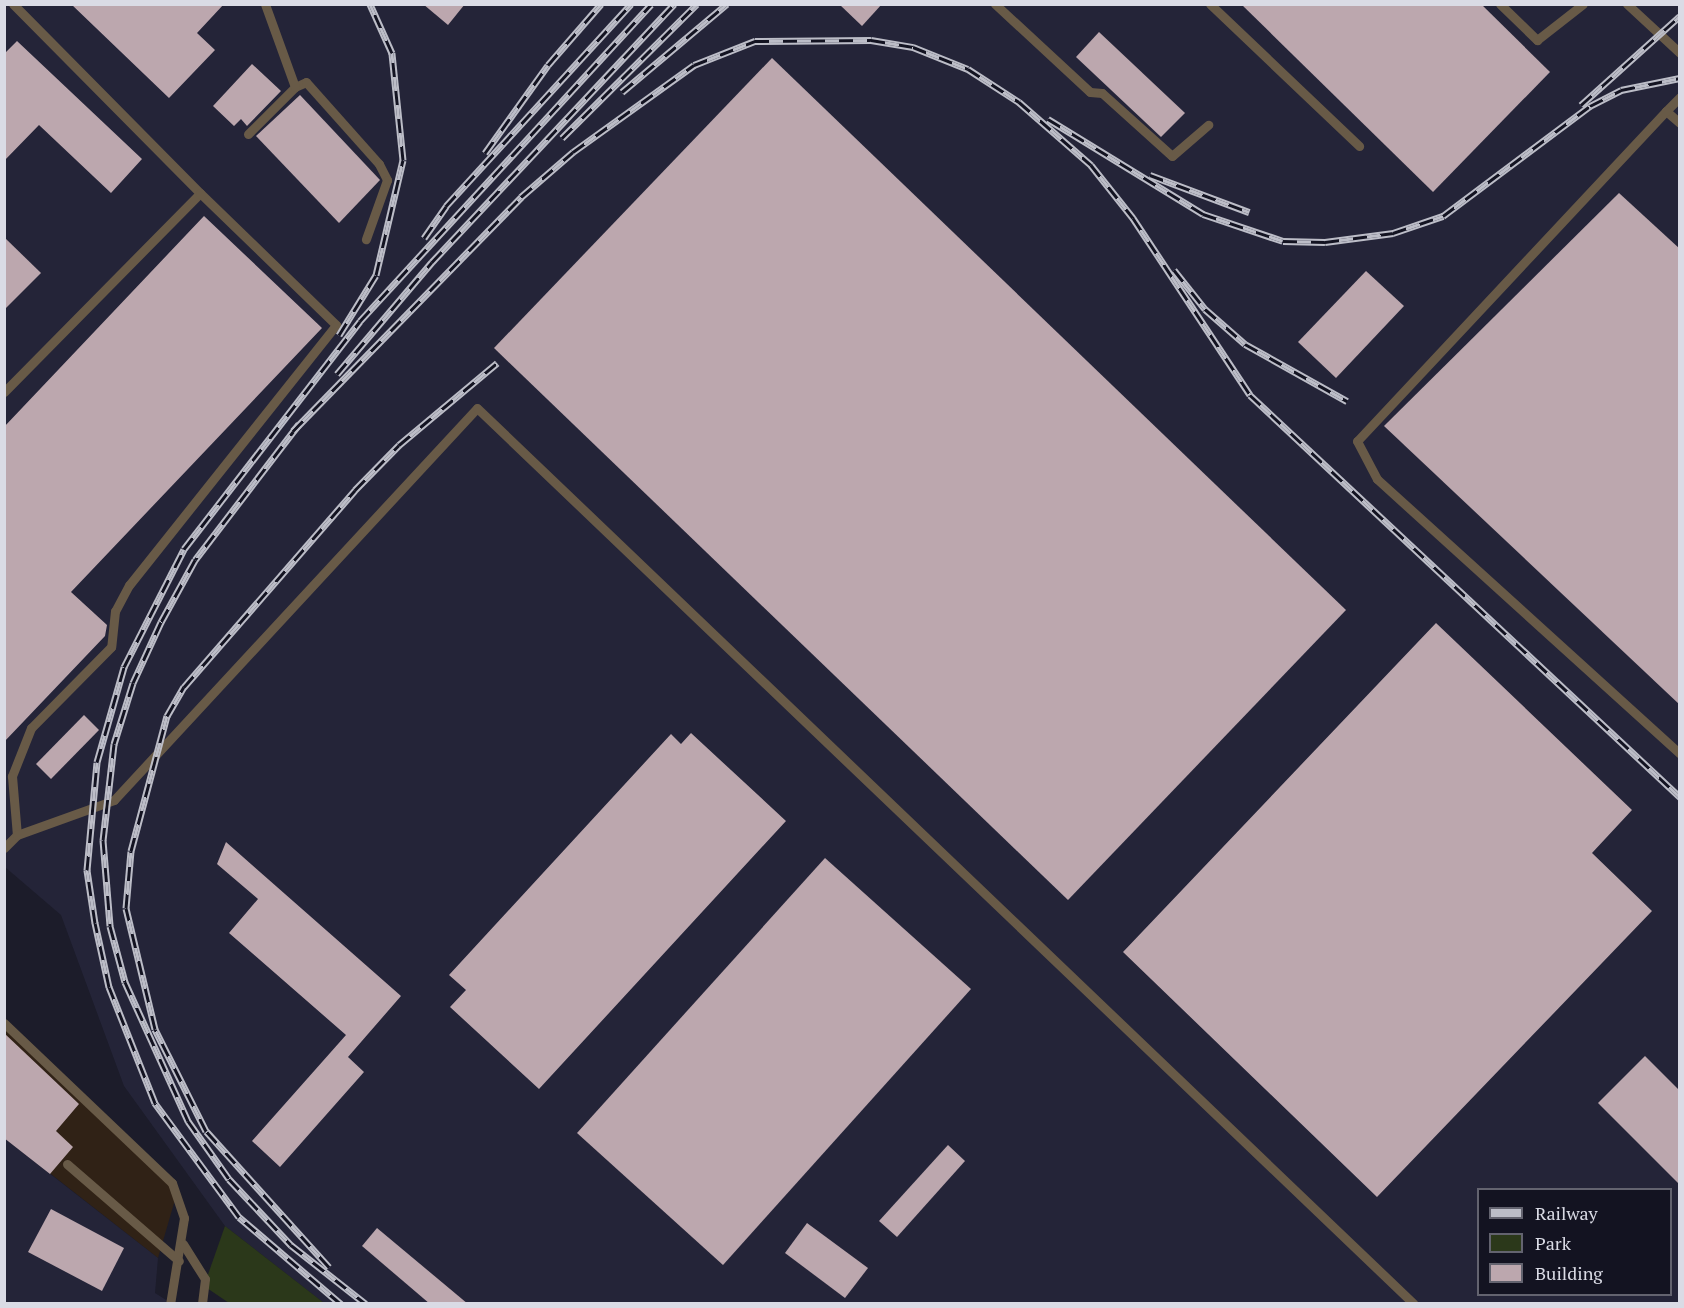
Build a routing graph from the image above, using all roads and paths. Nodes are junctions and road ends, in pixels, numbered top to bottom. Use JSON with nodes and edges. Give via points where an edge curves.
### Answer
{"nodes":[{"id":1,"x":13,"y":4,"type":"edge"},
{"id":2,"x":265,"y":4,"type":"edge"},
{"id":3,"x":995,"y":4,"type":"edge"},
{"id":4,"x":1210,"y":4,"type":"edge"},
{"id":5,"x":1500,"y":4,"type":"edge"},
{"id":6,"x":1583,"y":4,"type":"edge"},
{"id":7,"x":1627,"y":4,"type":"edge"},
{"id":8,"x":1680,"y":53,"type":"edge"},
{"id":9,"x":295,"y":87,"type":"junction"},
{"id":10,"x":1680,"y":97,"type":"edge"},
{"id":11,"x":1666,"y":111,"type":"junction"},
{"id":12,"x":1680,"y":123,"type":"edge"},
{"id":13,"x":1208,"y":125,"type":"dead end"},
{"id":14,"x":248,"y":134,"type":"dead end"},
{"id":15,"x":1359,"y":146,"type":"dead end"},
{"id":16,"x":200,"y":193,"type":"junction"},
{"id":17,"x":366,"y":239,"type":"dead end"},
{"id":18,"x":4,"y":392,"type":"edge"},
{"id":19,"x":1680,"y":754,"type":"edge"},
{"id":20,"x":17,"y":835,"type":"junction"},
{"id":21,"x":4,"y":848,"type":"edge"},
{"id":22,"x":4,"y":1023,"type":"edge"},
{"id":23,"x":67,"y":1164,"type":"dead end"},
{"id":24,"x":183,"y":1244,"type":"junction"},
{"id":25,"x":179,"y":1261,"type":"junction"},
{"id":26,"x":170,"y":1304,"type":"edge"},
{"id":27,"x":202,"y":1304,"type":"edge"},
{"id":28,"x":1414,"y":1304,"type":"edge"}],
"edges":[{"from":1,"to":16,"type":"lane"},
{"from":2,"to":9,"type":"lane"},
{"from":3,"to":13,"type":"lane","via":[[1090,92],[1102,93],[1172,156]]},
{"from":4,"to":15,"type":"lane"},
{"from":5,"to":6,"type":"lane","via":[[1537,40]]},
{"from":7,"to":8,"type":"lane"},
{"from":9,"to":14,"type":"lane"},
{"from":9,"to":17,"type":"lane","via":[[306,82],[379,164],[387,180]]},
{"from":10,"to":11,"type":"lane"},
{"from":11,"to":12,"type":"lane"},
{"from":11,"to":19,"type":"lane","via":[[1357,441],[1377,479]]},
{"from":16,"to":18,"type":"lane"},
{"from":16,"to":20,"type":"lane","via":[[336,325],[129,585],[116,611],[111,647],[31,728],[12,776]]},
{"from":20,"to":21,"type":"lane"},
{"from":20,"to":28,"type":"lane","via":[[114,800],[477,408]]},
{"from":22,"to":24,"type":"lane","via":[[166,1175],[179,1194]]},
{"from":23,"to":25,"type":"lane"},
{"from":24,"to":25,"type":"lane"},
{"from":24,"to":27,"type":"lane","via":[[206,1279]]},
{"from":25,"to":26,"type":"lane"}]}
